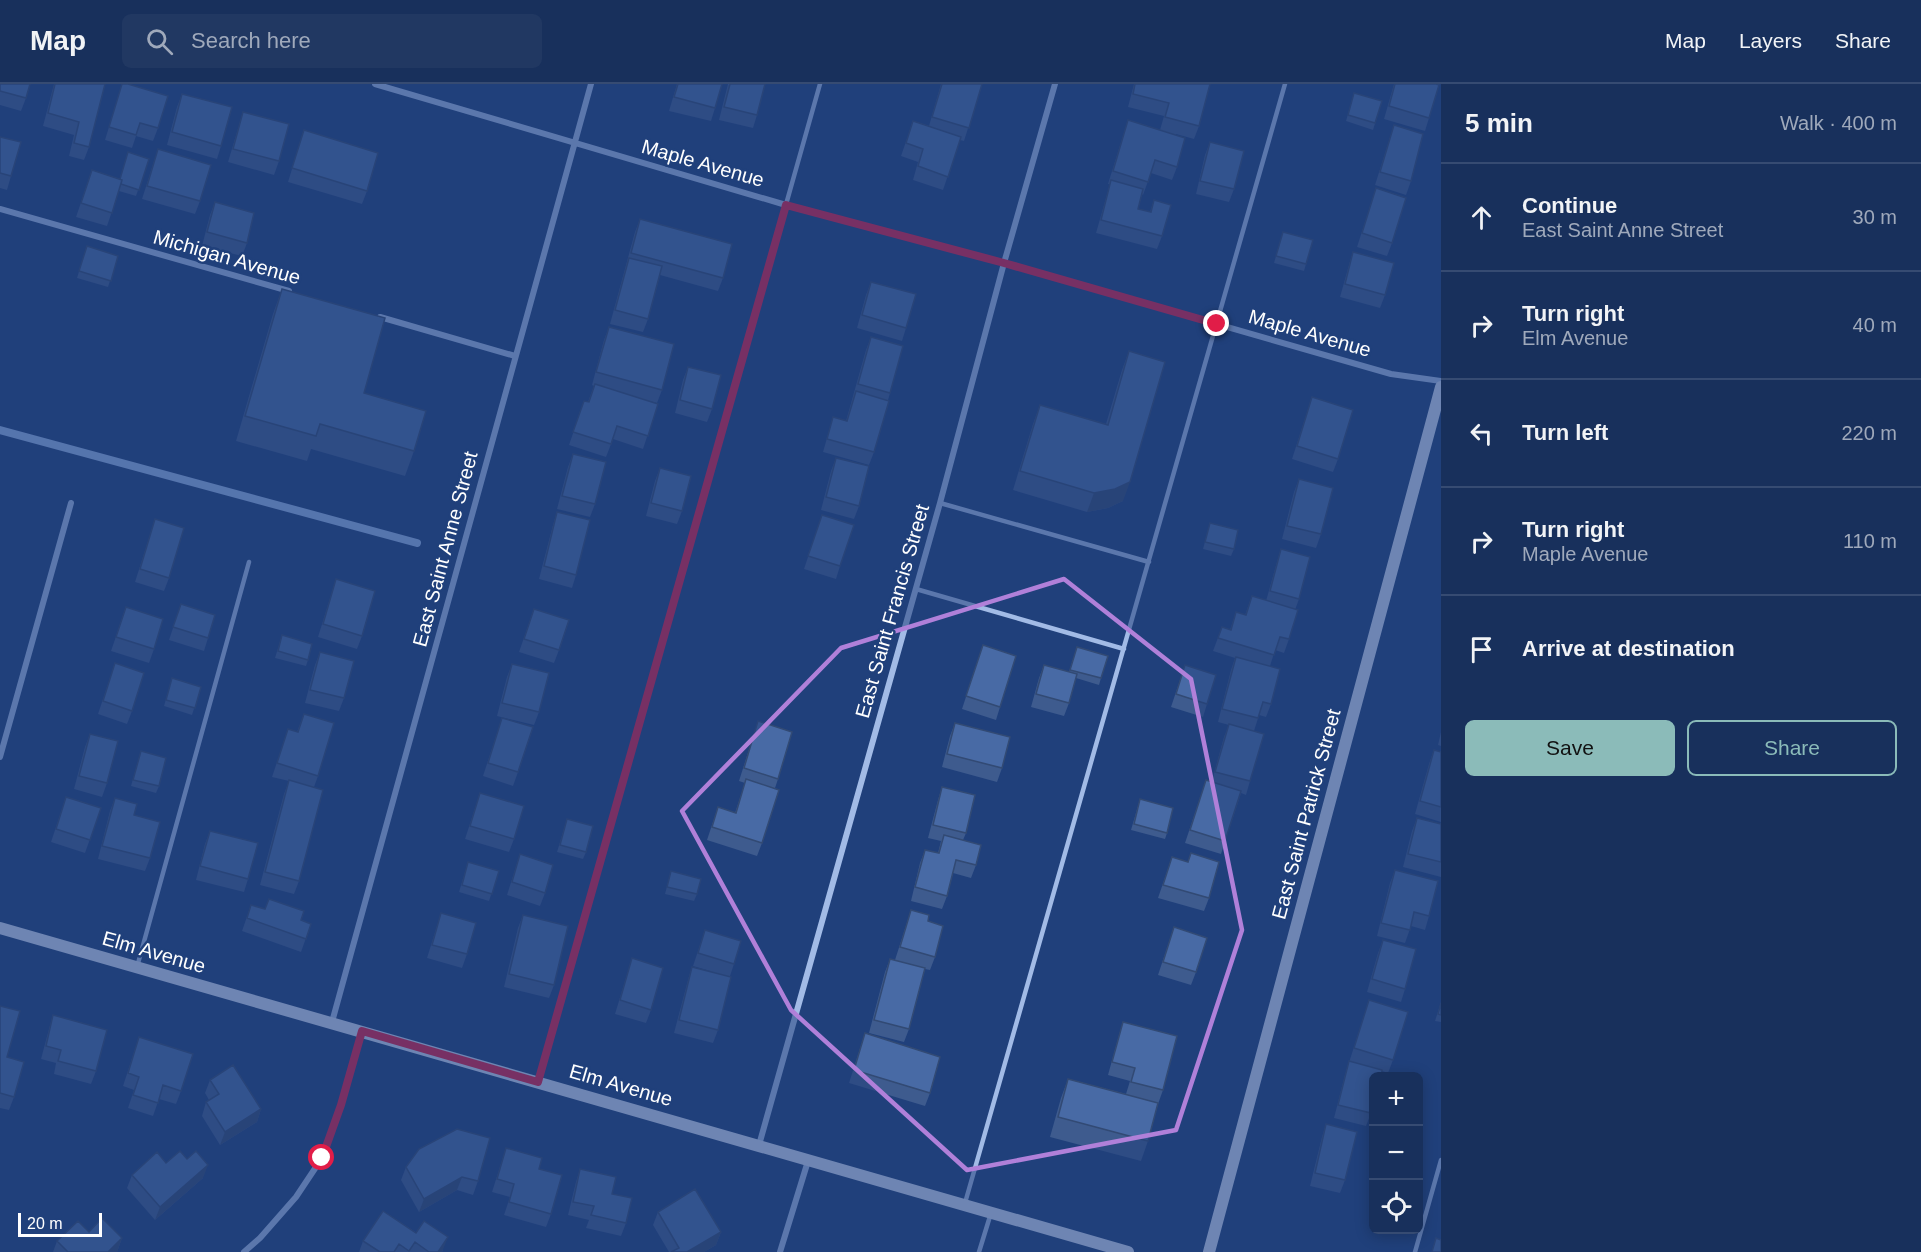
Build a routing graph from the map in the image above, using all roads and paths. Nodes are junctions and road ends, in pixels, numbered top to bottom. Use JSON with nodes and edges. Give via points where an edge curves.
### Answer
{"nodes":[{"id":1,"x":375,"y":84,"type":"edge"},
{"id":2,"x":591,"y":84,"type":"edge"},
{"id":3,"x":820,"y":84,"type":"edge"},
{"id":4,"x":1055,"y":84,"type":"edge"},
{"id":5,"x":1286,"y":84,"type":"edge"},
{"id":6,"x":574,"y":143,"type":"junction"},
{"id":7,"x":786,"y":205,"type":"junction"},
{"id":8,"x":0,"y":209,"type":"edge"},
{"id":9,"x":1004,"y":263,"type":"junction"},
{"id":10,"x":297,"y":294,"type":"edge"},
{"id":11,"x":378,"y":317,"type":"edge"},
{"id":12,"x":1217,"y":324,"type":"junction"},
{"id":13,"x":515,"y":356,"type":"junction"},
{"id":14,"x":1441,"y":381,"type":"edge"},
{"id":15,"x":1441,"y":387,"type":"edge"},
{"id":16,"x":940,"y":502,"type":"junction"},
{"id":17,"x":71,"y":503,"type":"dead end"},
{"id":18,"x":249,"y":562,"type":"dead end"},
{"id":19,"x":1149,"y":562,"type":"junction"},
{"id":20,"x":916,"y":589,"type":"junction"},
{"id":21,"x":1124,"y":649,"type":"junction"},
{"id":22,"x":0,"y":757,"type":"edge"},
{"id":23,"x":0,"y":928,"type":"edge"},
{"id":24,"x":137,"y":967,"type":"junction"},
{"id":25,"x":332,"y":1022,"type":"junction"},
{"id":26,"x":362,"y":1031,"type":"junction"},
{"id":27,"x":538,"y":1082,"type":"junction"},
{"id":28,"x":759,"y":1146,"type":"junction"},
{"id":29,"x":1441,"y":1160,"type":"edge"},
{"id":30,"x":808,"y":1161,"type":"junction"},
{"id":31,"x":964,"y":1206,"type":"junction"},
{"id":32,"x":991,"y":1213,"type":"junction"},
{"id":33,"x":244,"y":1252,"type":"edge"},
{"id":34,"x":780,"y":1252,"type":"edge"},
{"id":35,"x":979,"y":1252,"type":"edge"},
{"id":36,"x":1128,"y":1252,"type":"edge"},
{"id":37,"x":1209,"y":1252,"type":"edge"},
{"id":38,"x":1415,"y":1252,"type":"edge"}],
"edges":[{"from":1,"to":6,"type":"street","name":"Maple Avenue"},
{"from":2,"to":6,"type":"street","name":"East Saint Anne Street"},
{"from":3,"to":7,"type":"lane"},
{"from":4,"to":9,"type":"street","name":"East Saint Francis Street"},
{"from":5,"to":12,"type":"lane"},
{"from":6,"to":7,"type":"street","name":"Maple Avenue"},
{"from":6,"to":13,"type":"street","name":"East Saint Anne Street"},
{"from":7,"to":9,"type":"street","name":"Maple Avenue"},
{"from":7,"to":27,"type":"lane"},
{"from":8,"to":10,"type":"street","name":"Michigan Avenue"},
{"from":9,"to":12,"type":"street","name":"Maple Avenue"},
{"from":9,"to":16,"type":"street","name":"East Saint Francis Street"},
{"from":11,"to":13,"type":"street"},
{"from":12,"to":14,"type":"street","name":"Maple Avenue","via":[[1390,374]]},
{"from":12,"to":19,"type":"lane"},
{"from":13,"to":25,"type":"street","name":"East Saint Anne Street"},
{"from":15,"to":37,"type":"street","name":"East Saint Patrick Street"},
{"from":16,"to":19,"type":"lane"},
{"from":16,"to":20,"type":"street","name":"East Saint Francis Street"},
{"from":17,"to":22,"type":"street"},
{"from":18,"to":24,"type":"lane"},
{"from":19,"to":21,"type":"lane"},
{"from":20,"to":21,"type":"lane"},
{"from":20,"to":28,"type":"street","name":"East Saint Francis Street"},
{"from":21,"to":31,"type":"lane"},
{"from":23,"to":24,"type":"street","name":"Elm Avenue"},
{"from":24,"to":25,"type":"street","name":"Elm Avenue"},
{"from":25,"to":26,"type":"street","name":"Elm Avenue"},
{"from":26,"to":27,"type":"street","name":"Elm Avenue"},
{"from":26,"to":33,"type":"street","via":[[322,1158],[296,1197]]},
{"from":27,"to":28,"type":"street","name":"Elm Avenue"},
{"from":28,"to":30,"type":"street","name":"Elm Avenue"},
{"from":29,"to":38,"type":"lane"},
{"from":30,"to":31,"type":"street","name":"Elm Avenue"},
{"from":30,"to":34,"type":"street"},
{"from":31,"to":32,"type":"street","name":"Elm Avenue"},
{"from":32,"to":35,"type":"lane"},
{"from":32,"to":36,"type":"street","name":"Elm Avenue"}]}
